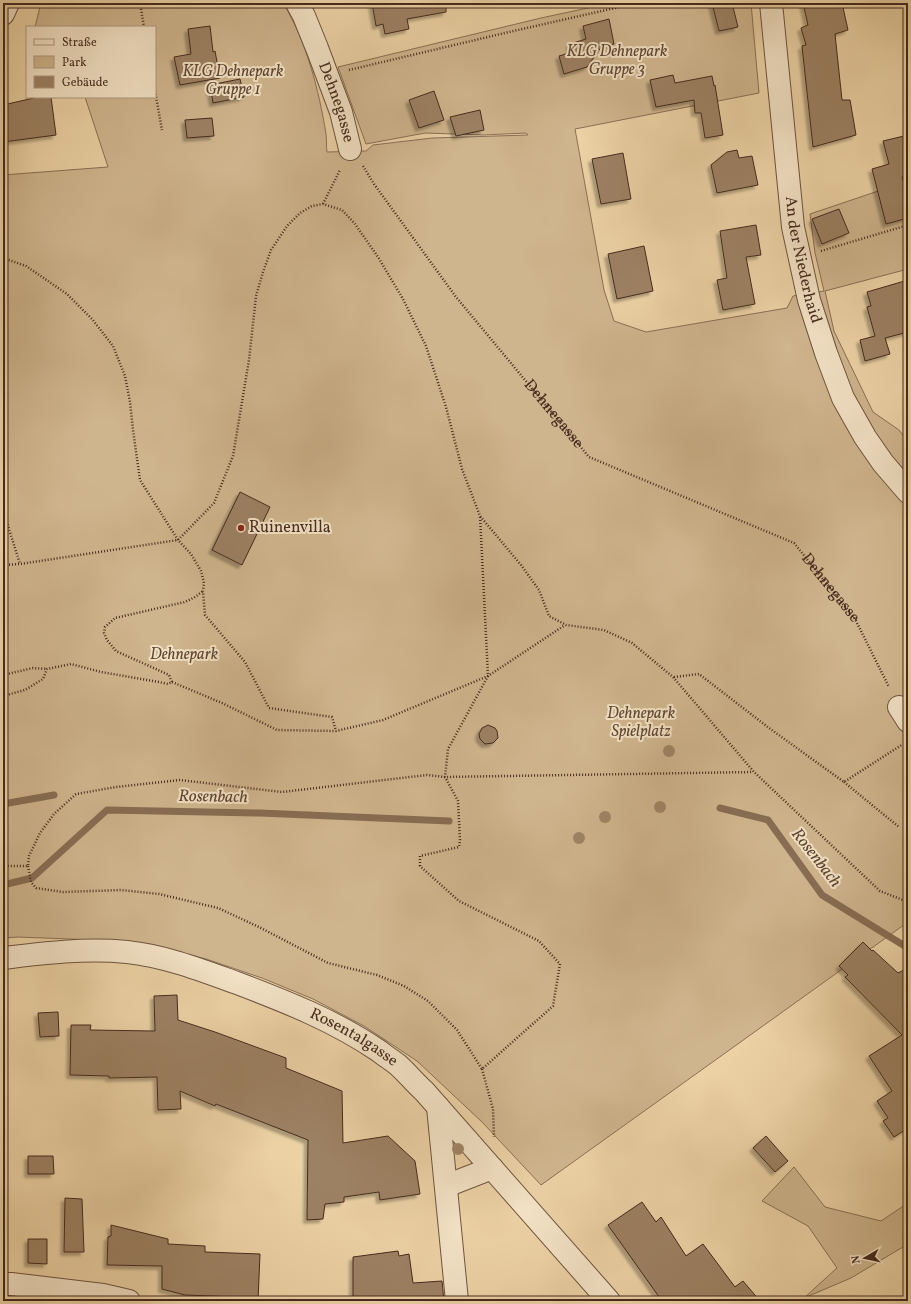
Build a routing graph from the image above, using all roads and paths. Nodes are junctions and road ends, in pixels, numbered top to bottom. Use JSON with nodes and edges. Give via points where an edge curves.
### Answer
{"nodes":[{"id":1,"x":8,"y":3,"type":"edge"},
{"id":2,"x":140,"y":3,"type":"edge"},
{"id":3,"x":298,"y":3,"type":"edge"},
{"id":4,"x":636,"y":3,"type":"edge"},
{"id":5,"x":771,"y":3,"type":"edge"},
{"id":6,"x":3,"y":14,"type":"edge"},
{"id":7,"x":144,"y":26,"type":"edge"},
{"id":8,"x":349,"y":70,"type":"dead end"},
{"id":9,"x":156,"y":97,"type":"edge"},
{"id":10,"x":162,"y":130,"type":"dead end"},
{"id":11,"x":350,"y":150,"type":"junction"},
{"id":12,"x":323,"y":204,"type":"junction"},
{"id":13,"x":908,"y":225,"type":"edge"},
{"id":14,"x":800,"y":257,"type":"junction"},
{"id":15,"x":3,"y":258,"type":"edge"},
{"id":16,"x":908,"y":492,"type":"edge"},
{"id":17,"x":3,"y":510,"type":"edge"},
{"id":18,"x":480,"y":516,"type":"junction"},
{"id":19,"x":178,"y":540,"type":"junction"},
{"id":20,"x":20,"y":564,"type":"junction"},
{"id":21,"x":4,"y":565,"type":"edge"},
{"id":22,"x":202,"y":591,"type":"junction"},
{"id":23,"x":566,"y":625,"type":"junction"},
{"id":24,"x":47,"y":669,"type":"junction"},
{"id":25,"x":3,"y":676,"type":"edge"},
{"id":26,"x":488,"y":676,"type":"junction"},
{"id":27,"x":673,"y":677,"type":"junction"},
{"id":28,"x":172,"y":682,"type":"junction"},
{"id":29,"x":3,"y":696,"type":"edge"},
{"id":30,"x":904,"y":714,"type":"edge"},
{"id":31,"x":336,"y":732,"type":"junction"},
{"id":32,"x":908,"y":740,"type":"edge"},
{"id":33,"x":754,"y":772,"type":"junction"},
{"id":34,"x":445,"y":777,"type":"junction"},
{"id":35,"x":844,"y":782,"type":"junction"},
{"id":36,"x":899,"y":827,"type":"dead end"},
{"id":37,"x":3,"y":841,"type":"edge"},
{"id":38,"x":4,"y":866,"type":"edge"},
{"id":39,"x":28,"y":866,"type":"junction"},
{"id":40,"x":908,"y":902,"type":"edge"},
{"id":41,"x":3,"y":958,"type":"edge"},
{"id":42,"x":482,"y":1069,"type":"junction"},
{"id":43,"x":438,"y":1107,"type":"junction"},
{"id":44,"x":489,"y":1165,"type":"junction"},
{"id":45,"x":446,"y":1186,"type":"junction"},
{"id":46,"x":3,"y":1284,"type":"edge"},
{"id":47,"x":129,"y":1301,"type":"edge"},
{"id":48,"x":457,"y":1301,"type":"edge"},
{"id":49,"x":609,"y":1301,"type":"edge"}],
"edges":[{"from":1,"to":6,"type":"street"},
{"from":2,"to":7,"type":"path"},
{"from":3,"to":11,"type":"street","name":"Dehnegasse","via":[[341,112]]},
{"from":4,"to":8,"type":"path"},
{"from":5,"to":14,"type":"street","name":"An der Niederhaid","via":[[793,227]]},
{"from":9,"to":10,"type":"path"},
{"from":11,"to":12,"type":"path"},
{"from":11,"to":30,"type":"path","name":"Dehnegasse","via":[[357,155],[374,184],[456,297],[589,457],[794,543],[855,618]]},
{"from":12,"to":18,"type":"path","via":[[342,210],[355,224],[403,299],[426,346],[446,407],[462,470]]},
{"from":12,"to":19,"type":"path","via":[[312,206],[300,213],[287,226],[271,250],[256,296],[249,360],[233,456],[214,503]]},
{"from":13,"to":14,"type":"path"},
{"from":14,"to":16,"type":"street","name":"An der Niederhaid","via":[[809,300],[843,398],[865,437]]},
{"from":15,"to":19,"type":"path","via":[[26,266],[67,294],[92,319],[113,346],[125,376],[140,480]]},
{"from":17,"to":20,"type":"path"},
{"from":18,"to":23,"type":"path","via":[[539,590],[549,616]]},
{"from":18,"to":26,"type":"path"},
{"from":19,"to":20,"type":"path"},
{"from":19,"to":22,"type":"path","via":[[191,554],[201,571],[204,583]]},
{"from":20,"to":21,"type":"path"},
{"from":22,"to":28,"type":"path","via":[[185,602],[115,618],[105,627],[107,640],[116,651],[169,675]]},
{"from":22,"to":31,"type":"path","via":[[205,615],[245,662],[269,708],[332,717]]},
{"from":23,"to":26,"type":"path"},
{"from":23,"to":27,"type":"path","via":[[604,630],[625,640]]},
{"from":24,"to":25,"type":"path","via":[[32,668]]},
{"from":24,"to":28,"type":"path","via":[[71,664],[168,684]]},
{"from":24,"to":29,"type":"path","via":[[43,680],[25,690]]},
{"from":26,"to":31,"type":"path","via":[[383,720]]},
{"from":26,"to":34,"type":"path","via":[[448,749]]},
{"from":27,"to":33,"type":"path"},
{"from":27,"to":35,"type":"path","via":[[699,674]]},
{"from":28,"to":31,"type":"path","via":[[277,730]]},
{"from":32,"to":35,"type":"path"},
{"from":33,"to":34,"type":"path"},
{"from":33,"to":40,"type":"path","via":[[880,892]]},
{"from":34,"to":39,"type":"path","via":[[427,775],[282,792],[180,780],[76,794],[54,814],[40,833],[29,856]]},
{"from":34,"to":42,"type":"path","via":[[458,801],[459,847],[420,856],[420,866],[459,901],[539,941],[560,964],[553,1006]]},
{"from":35,"to":36,"type":"path"},
{"from":37,"to":38,"type":"path"},
{"from":38,"to":39,"type":"path"},
{"from":39,"to":42,"type":"path","via":[[31,882],[36,888],[63,892],[121,890],[159,894],[218,908],[328,963],[377,975],[404,986],[428,1001],[457,1030]]},
{"from":41,"to":43,"type":"street","name":"Rosentalgasse","via":[[52,952],[103,951],[155,956],[200,969],[312,1013],[344,1029],[398,1065]]},
{"from":42,"to":44,"type":"path","via":[[495,1126]]},
{"from":43,"to":44,"type":"street","name":"Rosentalgasse"},
{"from":43,"to":45,"type":"street"},
{"from":44,"to":45,"type":"street"},
{"from":44,"to":49,"type":"street","name":"Rosentalgasse"},
{"from":45,"to":48,"type":"street"},
{"from":46,"to":47,"type":"street","via":[[103,1295]]}]}
